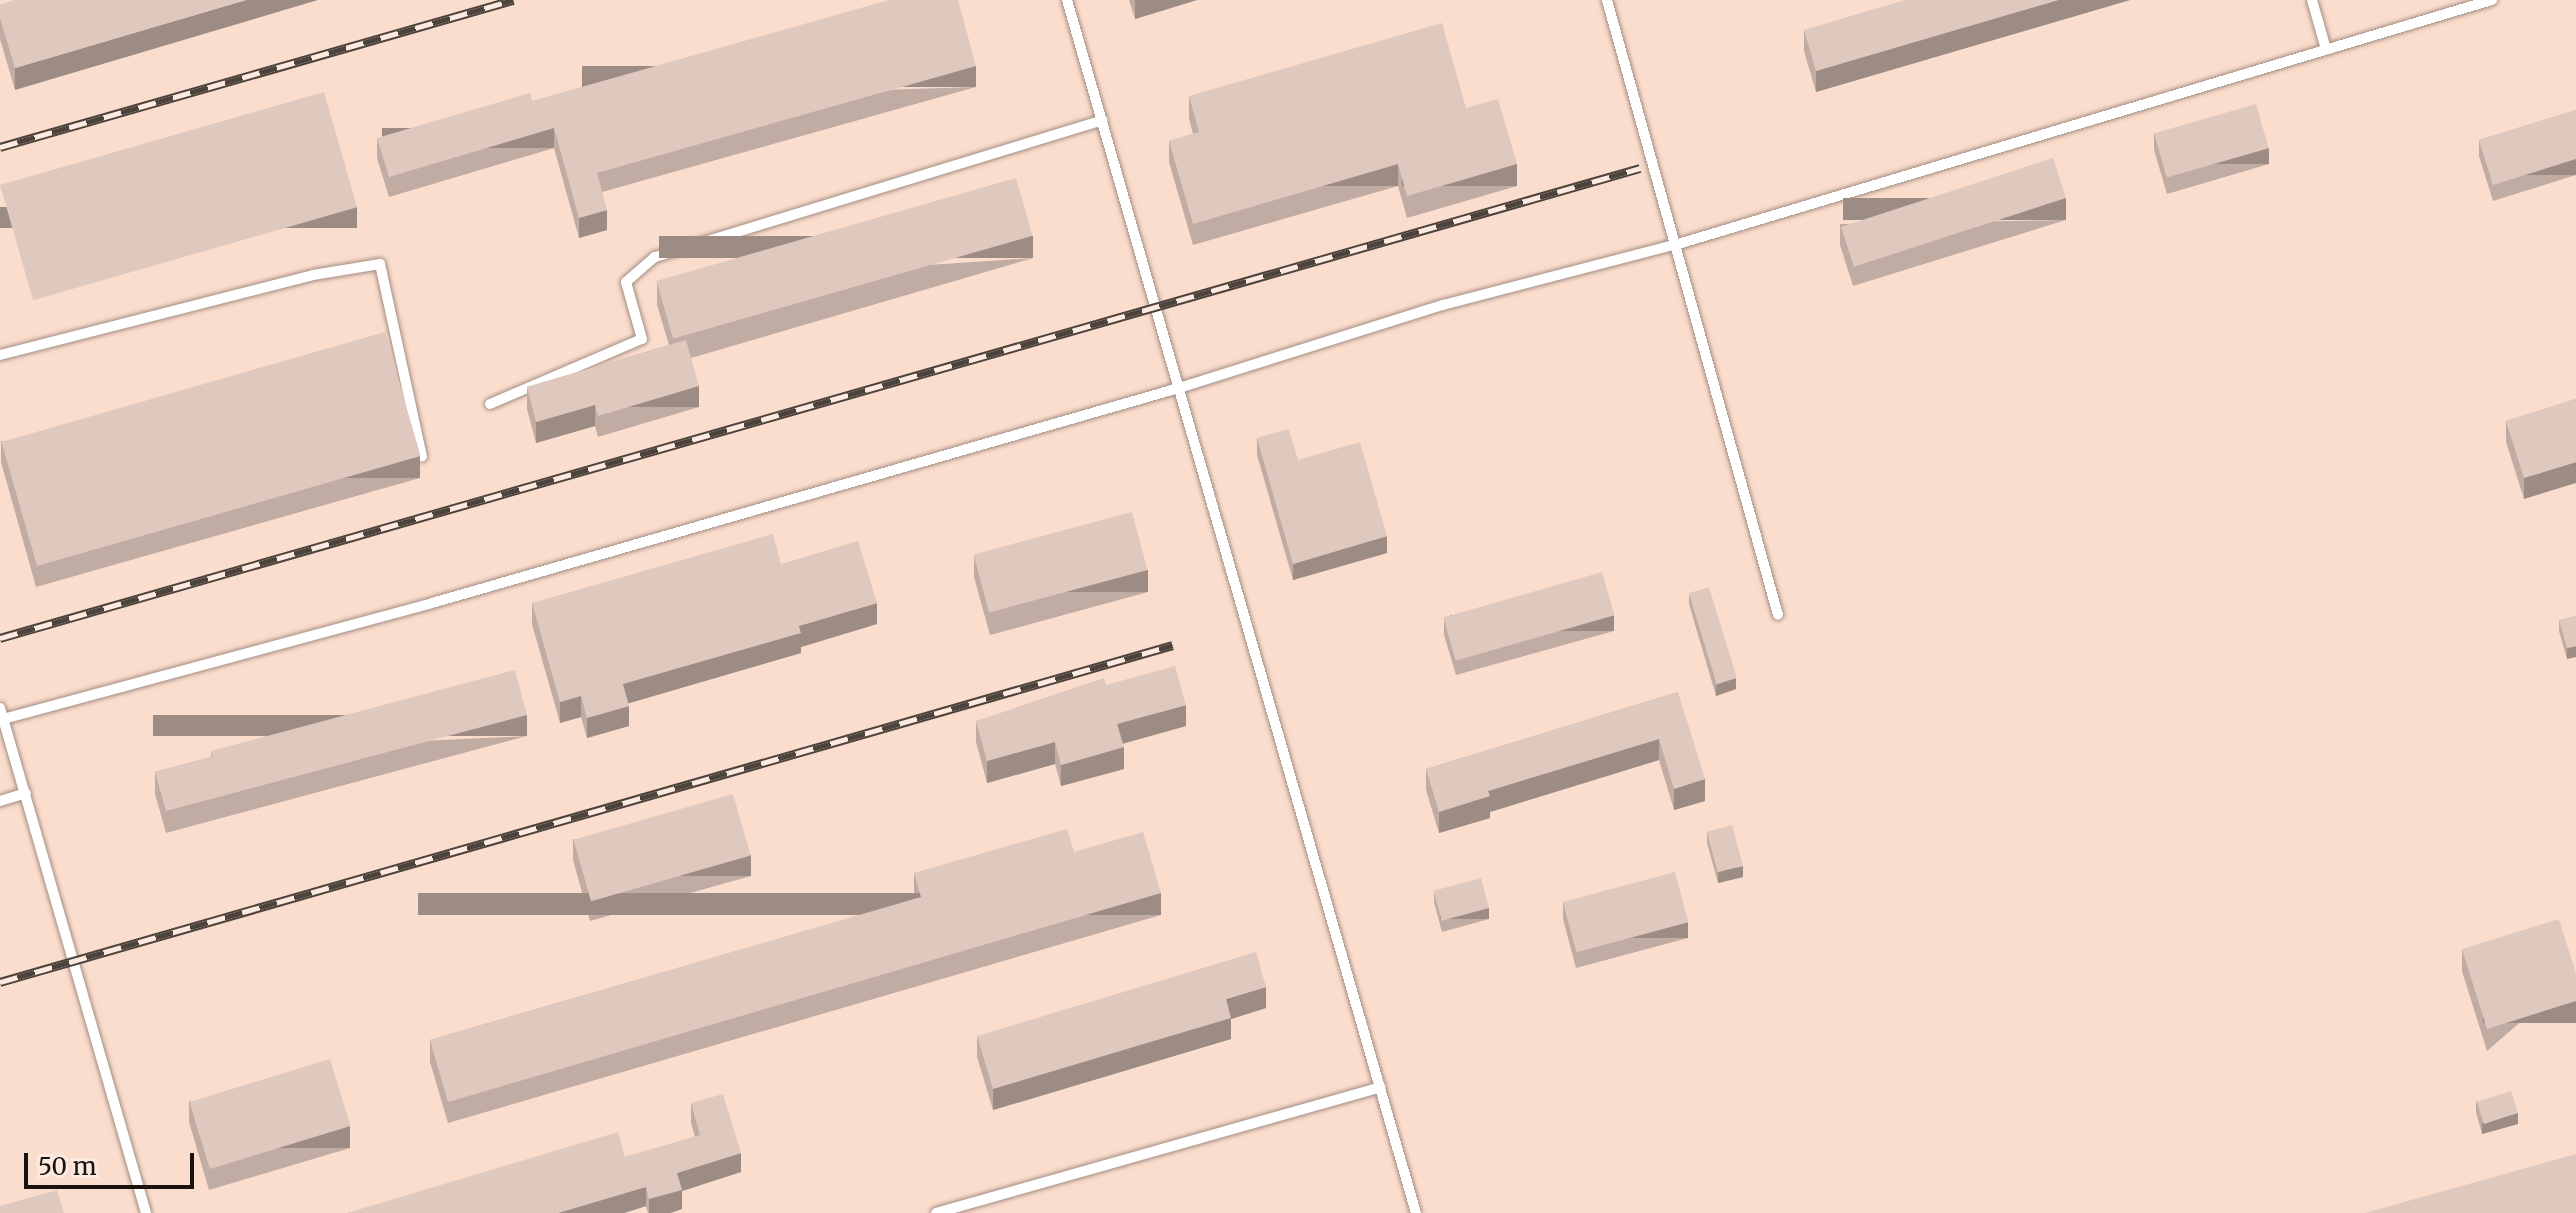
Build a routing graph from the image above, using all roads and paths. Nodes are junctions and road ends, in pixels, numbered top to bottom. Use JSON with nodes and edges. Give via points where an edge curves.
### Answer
{"nodes":[{"id":1,"x":1067,"y":0,"type":"edge"},
{"id":2,"x":1607,"y":0,"type":"edge"},
{"id":3,"x":2312,"y":0,"type":"edge"},
{"id":4,"x":2492,"y":0,"type":"edge"},
{"id":5,"x":2326,"y":49,"type":"junction"},
{"id":6,"x":1102,"y":120,"type":"junction"},
{"id":7,"x":1678,"y":244,"type":"junction"},
{"id":8,"x":0,"y":355,"type":"edge"},
{"id":9,"x":1179,"y":388,"type":"junction"},
{"id":10,"x":490,"y":404,"type":"dead end"},
{"id":11,"x":422,"y":456,"type":"edge"},
{"id":12,"x":1778,"y":615,"type":"dead end"},
{"id":13,"x":2,"y":713,"type":"edge"},
{"id":14,"x":26,"y":793,"type":"junction"},
{"id":15,"x":0,"y":801,"type":"edge"},
{"id":16,"x":1381,"y":1087,"type":"junction"},
{"id":17,"x":146,"y":1213,"type":"edge"},
{"id":18,"x":936,"y":1213,"type":"edge"},
{"id":19,"x":1416,"y":1213,"type":"edge"}],
"edges":[{"from":1,"to":6,"type":"lane"},
{"from":2,"to":7,"type":"lane"},
{"from":3,"to":5,"type":"lane"},
{"from":4,"to":5,"type":"lane"},
{"from":5,"to":7,"type":"lane"},
{"from":6,"to":9,"type":"lane"},
{"from":6,"to":10,"type":"lane","via":[[655,257],[626,282],[642,339]]},
{"from":7,"to":9,"type":"lane","via":[[1443,305]]},
{"from":7,"to":12,"type":"lane"},
{"from":8,"to":11,"type":"lane","via":[[313,275],[380,264]]},
{"from":9,"to":13,"type":"lane","via":[[432,603]]},
{"from":9,"to":16,"type":"lane"},
{"from":13,"to":14,"type":"lane"},
{"from":14,"to":15,"type":"lane"},
{"from":14,"to":17,"type":"lane"},
{"from":16,"to":18,"type":"lane"},
{"from":16,"to":19,"type":"lane"}]}
